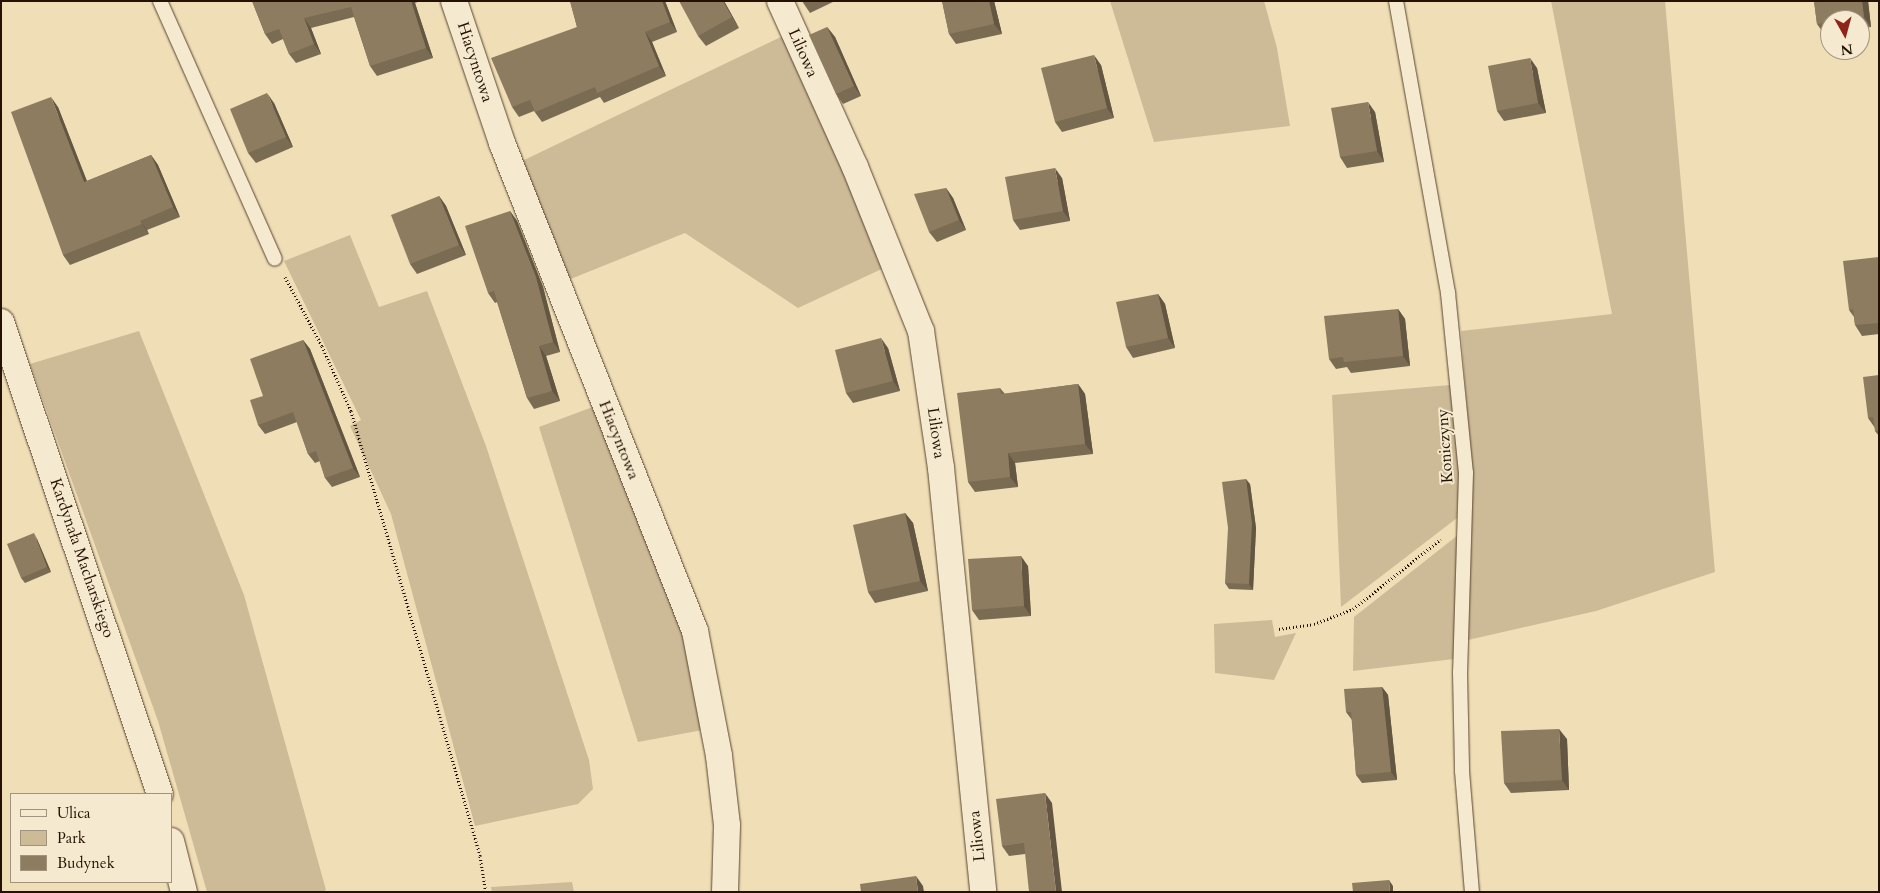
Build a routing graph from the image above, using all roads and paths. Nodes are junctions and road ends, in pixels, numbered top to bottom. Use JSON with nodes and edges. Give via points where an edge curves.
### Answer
{"nodes":[{"id":1,"x":160,"y":1,"type":"edge"},
{"id":2,"x":454,"y":1,"type":"edge"},
{"id":3,"x":780,"y":1,"type":"edge"},
{"id":4,"x":1396,"y":1,"type":"edge"},
{"id":5,"x":275,"y":259,"type":"joint"},
{"id":6,"x":1,"y":322,"type":"edge"},
{"id":7,"x":1465,"y":520,"type":"junction"},
{"id":8,"x":1279,"y":629,"type":"dead end"},
{"id":9,"x":160,"y":793,"type":"edge"},
{"id":10,"x":172,"y":845,"type":"edge"},
{"id":11,"x":184,"y":892,"type":"edge"},
{"id":12,"x":486,"y":892,"type":"edge"},
{"id":13,"x":725,"y":892,"type":"edge"},
{"id":14,"x":983,"y":892,"type":"edge"},
{"id":15,"x":1472,"y":892,"type":"edge"}],
"edges":[{"from":1,"to":5,"type":"lane"},
{"from":2,"to":13,"type":"street","name":"Hiacyntowa","via":[[502,143],[695,631],[719,756],[727,825]]},
{"from":3,"to":14,"type":"street","name":"Liliowa","via":[[855,167],[921,331],[941,468]]},
{"from":4,"to":7,"type":"lane","name":"Koniczyny","via":[[1448,293],[1466,473]]},
{"from":5,"to":12,"type":"path","via":[[322,346],[351,412],[480,856]]},
{"from":6,"to":9,"type":"street","name":"Kardynała Macharskiego"},
{"from":7,"to":8,"type":"path","via":[[1353,609],[1314,624]]},
{"from":7,"to":15,"type":"lane","name":"Koniczyny","via":[[1460,672],[1462,771]]},
{"from":10,"to":11,"type":"street"}]}
